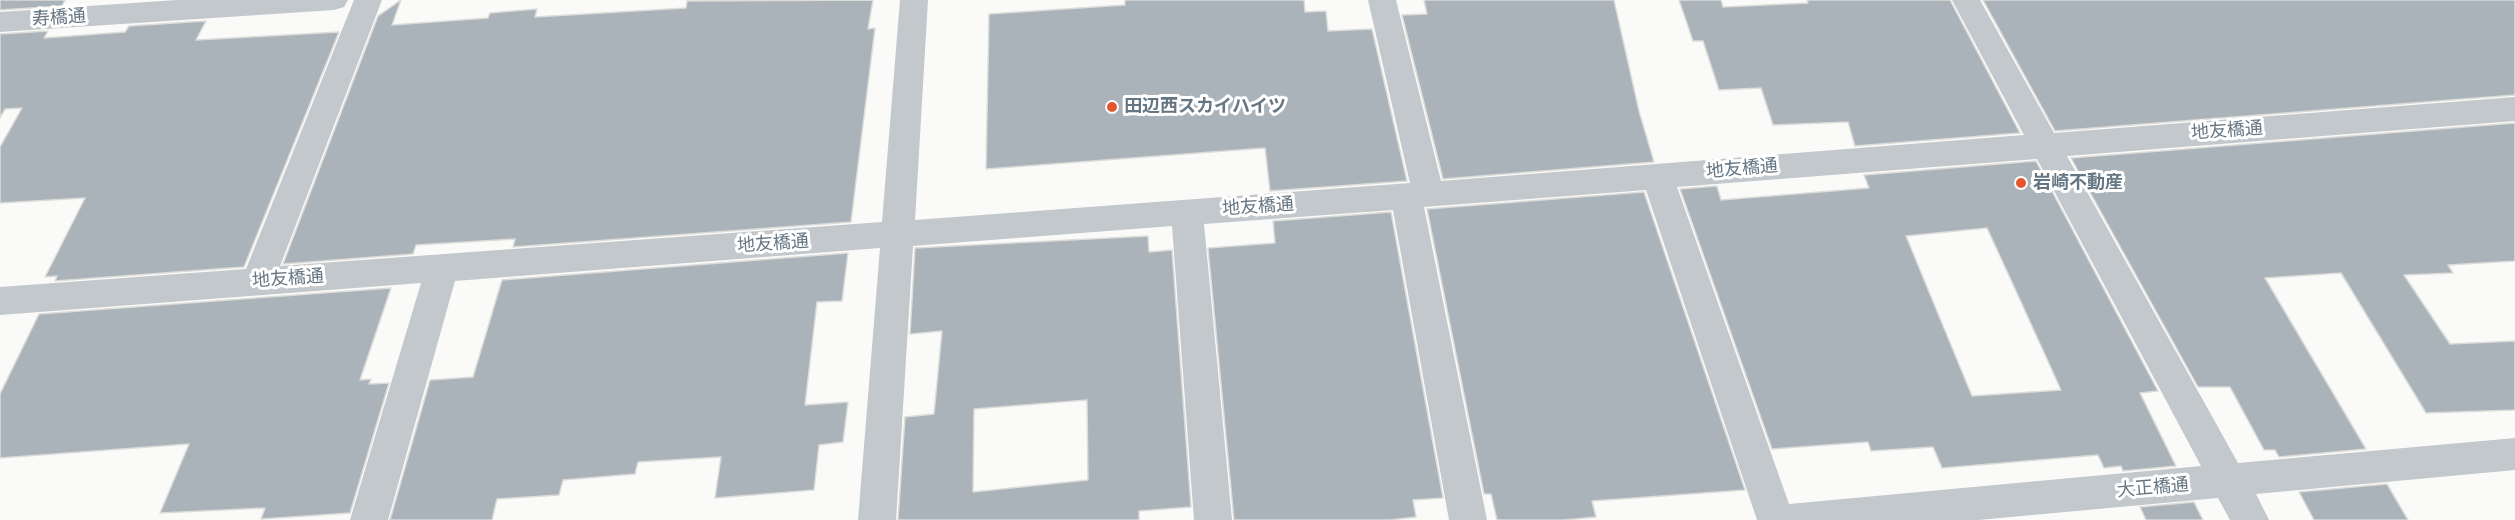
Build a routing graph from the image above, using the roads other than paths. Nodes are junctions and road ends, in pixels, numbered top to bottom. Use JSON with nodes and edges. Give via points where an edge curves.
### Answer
{"nodes":[{"id":1,"x":334,"y":0,"type":"edge"},
{"id":2,"x":368,"y":0,"type":"edge"},
{"id":3,"x":914,"y":0,"type":"edge"},
{"id":4,"x":1382,"y":0,"type":"edge"},
{"id":5,"x":1966,"y":0,"type":"edge"},
{"id":6,"x":0,"y":22,"type":"edge"},
{"id":7,"x":2515,"y":109,"type":"edge"},
{"id":8,"x":2044,"y":145,"type":"junction"},
{"id":9,"x":1657,"y":176,"type":"junction"},
{"id":10,"x":1417,"y":194,"type":"junction"},
{"id":11,"x":1187,"y":212,"type":"junction"},
{"id":12,"x":896,"y":235,"type":"junction"},
{"id":13,"x":442,"y":268,"type":"junction"},
{"id":14,"x":258,"y":281,"type":"junction"},
{"id":15,"x":0,"y":301,"type":"edge"},
{"id":16,"x":2515,"y":454,"type":"edge"},
{"id":17,"x":2227,"y":481,"type":"junction"},
{"id":18,"x":369,"y":520,"type":"edge"},
{"id":19,"x":877,"y":520,"type":"edge"},
{"id":20,"x":1213,"y":520,"type":"edge"},
{"id":21,"x":1468,"y":520,"type":"edge"},
{"id":22,"x":1776,"y":520,"type":"edge"},
{"id":23,"x":1792,"y":520,"type":"edge"},
{"id":24,"x":2250,"y":520,"type":"edge"}],
"edges":[{"from":1,"to":6,"type":"street","name":"寿橋通"},
{"from":2,"to":14,"type":"street"},
{"from":3,"to":12,"type":"street"},
{"from":4,"to":10,"type":"street"},
{"from":5,"to":8,"type":"street"},
{"from":7,"to":8,"type":"street","name":"地友橋通"},
{"from":8,"to":9,"type":"street","name":"地友橋通"},
{"from":8,"to":17,"type":"street"},
{"from":9,"to":10,"type":"street","name":"地友橋通"},
{"from":9,"to":22,"type":"street"},
{"from":10,"to":11,"type":"street","name":"地友橋通"},
{"from":10,"to":21,"type":"street"},
{"from":11,"to":12,"type":"street","name":"地友橋通"},
{"from":11,"to":20,"type":"street"},
{"from":12,"to":13,"type":"street","name":"地友橋通"},
{"from":12,"to":19,"type":"street"},
{"from":13,"to":14,"type":"street","name":"地友橋通"},
{"from":13,"to":18,"type":"street"},
{"from":14,"to":15,"type":"street","name":"地友橋通"},
{"from":16,"to":17,"type":"street","name":"大正橋通"},
{"from":17,"to":23,"type":"street","name":"大正橋通"},
{"from":17,"to":24,"type":"street"}]}
